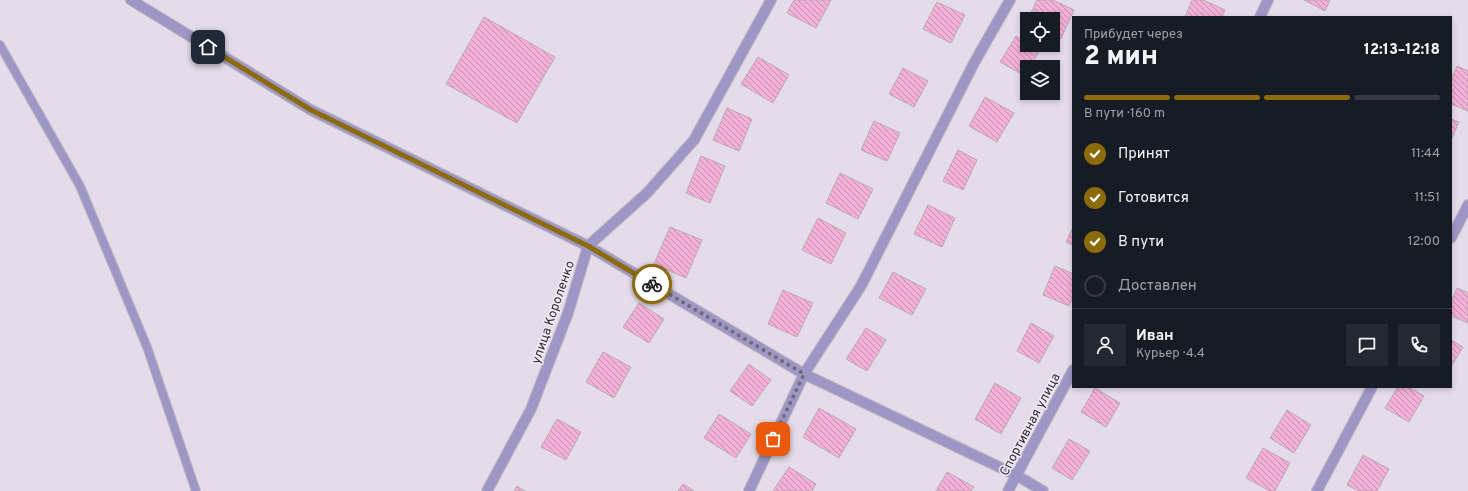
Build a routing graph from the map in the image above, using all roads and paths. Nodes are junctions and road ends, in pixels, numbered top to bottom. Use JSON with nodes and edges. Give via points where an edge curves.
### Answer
{"nodes":[{"id":1,"x":131,"y":0,"type":"edge"},
{"id":2,"x":771,"y":0,"type":"edge"},
{"id":3,"x":1010,"y":0,"type":"edge"},
{"id":4,"x":1268,"y":0,"type":"edge"},
{"id":5,"x":1260,"y":16,"type":"edge"},
{"id":6,"x":0,"y":45,"type":"edge"},
{"id":7,"x":1468,"y":205,"type":"edge"},
{"id":8,"x":1452,"y":236,"type":"edge"},
{"id":9,"x":588,"y":246,"type":"junction"},
{"id":10,"x":1072,"y":372,"type":"edge"},
{"id":11,"x":804,"y":374,"type":"junction"},
{"id":12,"x":1371,"y":388,"type":"edge"},
{"id":13,"x":1016,"y":475,"type":"junction"},
{"id":14,"x":196,"y":491,"type":"edge"},
{"id":15,"x":487,"y":491,"type":"edge"},
{"id":16,"x":749,"y":491,"type":"edge"},
{"id":17,"x":1008,"y":491,"type":"edge"},
{"id":18,"x":1043,"y":491,"type":"edge"},
{"id":19,"x":1317,"y":491,"type":"edge"}],
"edges":[{"from":1,"to":9,"type":"street","via":[[311,110]]},
{"from":2,"to":9,"type":"street","via":[[694,140],[647,193]]},
{"from":3,"to":11,"type":"street","via":[[974,64],[861,286]]},
{"from":4,"to":5,"type":"street"},
{"from":6,"to":14,"type":"lane","via":[[80,186],[147,347]]},
{"from":7,"to":8,"type":"street"},
{"from":9,"to":11,"type":"street"},
{"from":9,"to":15,"type":"street","name":"улица Короленко","via":[[568,313],[531,408]]},
{"from":10,"to":13,"type":"street","name":"Спортивная улица"},
{"from":11,"to":13,"type":"street"},
{"from":11,"to":16,"type":"street"},
{"from":12,"to":19,"type":"street"},
{"from":13,"to":17,"type":"street","name":"Спортивная улица"},
{"from":13,"to":18,"type":"street"}]}
